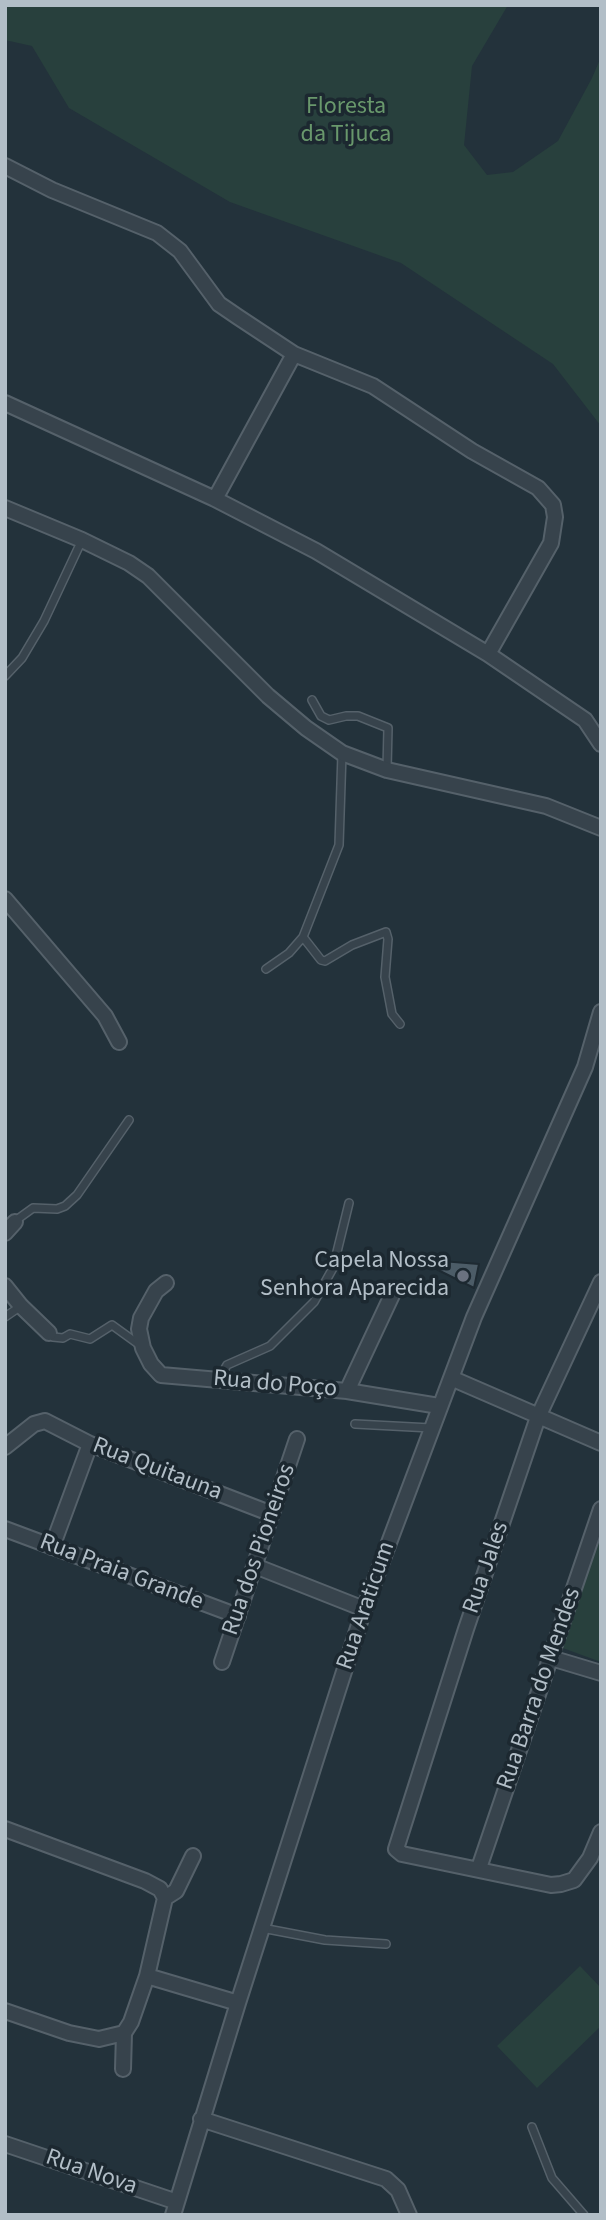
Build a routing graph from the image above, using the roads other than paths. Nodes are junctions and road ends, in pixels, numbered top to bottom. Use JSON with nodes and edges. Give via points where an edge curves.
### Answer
{"nodes":[{"id":1,"x":5,"y":166,"type":"edge"},
{"id":2,"x":294,"y":354,"type":"junction"},
{"id":3,"x":5,"y":403,"type":"edge"},
{"id":4,"x":215,"y":499,"type":"junction"},
{"id":5,"x":5,"y":508,"type":"edge"},
{"id":6,"x":82,"y":540,"type":"junction"},
{"id":7,"x":488,"y":654,"type":"junction"},
{"id":8,"x":5,"y":676,"type":"edge"},
{"id":9,"x":312,"y":700,"type":"dead end"},
{"id":10,"x":601,"y":717,"type":"edge"},
{"id":11,"x":585,"y":720,"type":"junction"},
{"id":12,"x":601,"y":744,"type":"edge"},
{"id":13,"x":342,"y":753,"type":"junction"},
{"id":14,"x":387,"y":770,"type":"junction"},
{"id":15,"x":601,"y":828,"type":"edge"},
{"id":16,"x":5,"y":899,"type":"edge"},
{"id":17,"x":303,"y":937,"type":"junction"},
{"id":18,"x":266,"y":969,"type":"dead end"},
{"id":19,"x":601,"y":1012,"type":"edge"},
{"id":20,"x":400,"y":1024,"type":"dead end"},
{"id":21,"x":119,"y":1042,"type":"dead end"},
{"id":22,"x":128,"y":1120,"type":"dead end"},
{"id":23,"x":348,"y":1203,"type":"dead end"},
{"id":24,"x":10,"y":1227,"type":"edge"},
{"id":25,"x":601,"y":1282,"type":"edge"},
{"id":26,"x":166,"y":1283,"type":"dead end"},
{"id":27,"x":5,"y":1286,"type":"edge"},
{"id":28,"x":392,"y":1295,"type":"dead end"},
{"id":29,"x":20,"y":1306,"type":"junction"},
{"id":30,"x":5,"y":1317,"type":"edge"},
{"id":31,"x":49,"y":1333,"type":"joint"},
{"id":32,"x":143,"y":1348,"type":"junction"},
{"id":33,"x":451,"y":1378,"type":"junction"},
{"id":34,"x":218,"y":1379,"type":"junction"},
{"id":35,"x":347,"y":1391,"type":"junction"},
{"id":36,"x":439,"y":1406,"type":"junction"},
{"id":37,"x":538,"y":1417,"type":"junction"},
{"id":38,"x":355,"y":1424,"type":"dead end"},
{"id":39,"x":431,"y":1429,"type":"junction"},
{"id":40,"x":297,"y":1439,"type":"dead end"},
{"id":41,"x":601,"y":1443,"type":"edge"},
{"id":42,"x":90,"y":1444,"type":"junction"},
{"id":43,"x":5,"y":1447,"type":"edge"},
{"id":44,"x":601,"y":1509,"type":"edge"},
{"id":45,"x":272,"y":1514,"type":"junction"},
{"id":46,"x":5,"y":1529,"type":"edge"},
{"id":47,"x":52,"y":1546,"type":"junction"},
{"id":48,"x":255,"y":1566,"type":"junction"},
{"id":49,"x":364,"y":1609,"type":"junction"},
{"id":50,"x":238,"y":1616,"type":"junction"},
{"id":51,"x":551,"y":1658,"type":"junction"},
{"id":52,"x":222,"y":1662,"type":"dead end"},
{"id":53,"x":601,"y":1673,"type":"edge"},
{"id":54,"x":5,"y":1829,"type":"edge"},
{"id":55,"x":601,"y":1832,"type":"edge"},
{"id":56,"x":193,"y":1856,"type":"dead end"},
{"id":57,"x":479,"y":1868,"type":"junction"},
{"id":58,"x":165,"y":1898,"type":"junction"},
{"id":59,"x":262,"y":1928,"type":"junction"},
{"id":60,"x":386,"y":1944,"type":"dead end"},
{"id":61,"x":147,"y":1976,"type":"junction"},
{"id":62,"x":237,"y":2003,"type":"junction"},
{"id":63,"x":5,"y":2011,"type":"edge"},
{"id":64,"x":124,"y":2033,"type":"junction"},
{"id":65,"x":122,"y":2069,"type":"dead end"},
{"id":66,"x":201,"y":2119,"type":"junction"},
{"id":67,"x":531,"y":2127,"type":"dead end"},
{"id":68,"x":5,"y":2144,"type":"edge"},
{"id":69,"x":175,"y":2208,"type":"edge"},
{"id":70,"x":409,"y":2215,"type":"edge"},
{"id":71,"x":584,"y":2215,"type":"edge"}],
"edges":[{"from":1,"to":2,"type":"street","via":[[157,233],[180,251],[219,304]]},
{"from":2,"to":4,"type":"street"},
{"from":2,"to":7,"type":"street","via":[[373,386],[538,488],[553,506],[551,544]]},
{"from":3,"to":4,"type":"street"},
{"from":4,"to":7,"type":"street","via":[[316,551]]},
{"from":5,"to":6,"type":"street"},
{"from":6,"to":8,"type":"lane","via":[[44,621]]},
{"from":6,"to":13,"type":"street","via":[[148,576],[268,696]]},
{"from":7,"to":11,"type":"street"},
{"from":9,"to":14,"type":"lane","via":[[321,716],[329,720],[358,716],[388,728]]},
{"from":10,"to":11,"type":"street"},
{"from":11,"to":12,"type":"street"},
{"from":13,"to":14,"type":"street"},
{"from":13,"to":17,"type":"lane","via":[[339,845]]},
{"from":14,"to":15,"type":"street","via":[[546,806]]},
{"from":16,"to":21,"type":"street","via":[[105,1016]]},
{"from":17,"to":18,"type":"lane"},
{"from":17,"to":20,"type":"lane","via":[[325,961],[386,932],[385,977],[393,1014]]},
{"from":19,"to":33,"type":"street","name":"Rua Araticum","via":[[584,1067]]},
{"from":22,"to":24,"type":"lane","via":[[65,1206],[33,1208]]},
{"from":23,"to":34,"type":"lane","via":[[333,1268],[314,1301],[270,1346],[227,1365]]},
{"from":25,"to":37,"type":"street","name":"Rua Jales"},
{"from":26,"to":32,"type":"street","name":"Rua do Poço","via":[[141,1318]]},
{"from":27,"to":29,"type":"street"},
{"from":28,"to":35,"type":"street"},
{"from":29,"to":30,"type":"lane"},
{"from":29,"to":31,"type":"street"},
{"from":31,"to":32,"type":"lane","via":[[90,1339],[112,1325]]},
{"from":32,"to":34,"type":"street","name":"Rua do Poço","via":[[161,1375]]},
{"from":33,"to":36,"type":"street","name":"Rua Araticum"},
{"from":33,"to":37,"type":"street"},
{"from":34,"to":35,"type":"street","name":"Rua do Poço"},
{"from":35,"to":36,"type":"street","name":"Rua do Poço"},
{"from":36,"to":39,"type":"street","name":"Rua Araticum"},
{"from":37,"to":41,"type":"street"},
{"from":37,"to":57,"type":"street","name":"Rua Jales","via":[[396,1846],[406,1855]]},
{"from":38,"to":39,"type":"lane"},
{"from":39,"to":49,"type":"street","name":"Rua Araticum"},
{"from":40,"to":45,"type":"street","name":"Rua dos Pioneiros"},
{"from":42,"to":43,"type":"street","name":"Rua Quitauna","via":[[45,1420]]},
{"from":42,"to":45,"type":"street","name":"Rua Quitauna"},
{"from":42,"to":47,"type":"street"},
{"from":44,"to":51,"type":"street","name":"Rua Barra do Mendes"},
{"from":45,"to":48,"type":"street","name":"Rua dos Pioneiros"},
{"from":46,"to":47,"type":"street","name":"Rua Praia Grande"},
{"from":47,"to":50,"type":"street","name":"Rua Praia Grande"},
{"from":48,"to":49,"type":"street"},
{"from":48,"to":50,"type":"street","name":"Rua dos Pioneiros"},
{"from":49,"to":59,"type":"street","name":"Rua Araticum"},
{"from":50,"to":52,"type":"street","name":"Rua dos Pioneiros"},
{"from":51,"to":53,"type":"street"},
{"from":51,"to":57,"type":"street","name":"Rua Barra do Mendes"},
{"from":54,"to":58,"type":"street","via":[[145,1881],[160,1889]]},
{"from":55,"to":57,"type":"street","via":[[574,1880],[551,1885]]},
{"from":56,"to":58,"type":"street","via":[[176,1891]]},
{"from":58,"to":61,"type":"street"},
{"from":59,"to":60,"type":"lane","via":[[340,1942]]},
{"from":59,"to":62,"type":"street","name":"Rua Araticum"},
{"from":61,"to":62,"type":"street"},
{"from":61,"to":64,"type":"street"},
{"from":62,"to":66,"type":"street","name":"Rua Araticum"},
{"from":63,"to":64,"type":"street","via":[[99,2039]]},
{"from":64,"to":65,"type":"street"},
{"from":66,"to":69,"type":"street","name":"Rua Araticum"},
{"from":66,"to":70,"type":"street","via":[[386,2179],[398,2190]]},
{"from":67,"to":71,"type":"lane","via":[[552,2178]]},
{"from":68,"to":69,"type":"street","name":"Rua Nova"}]}
